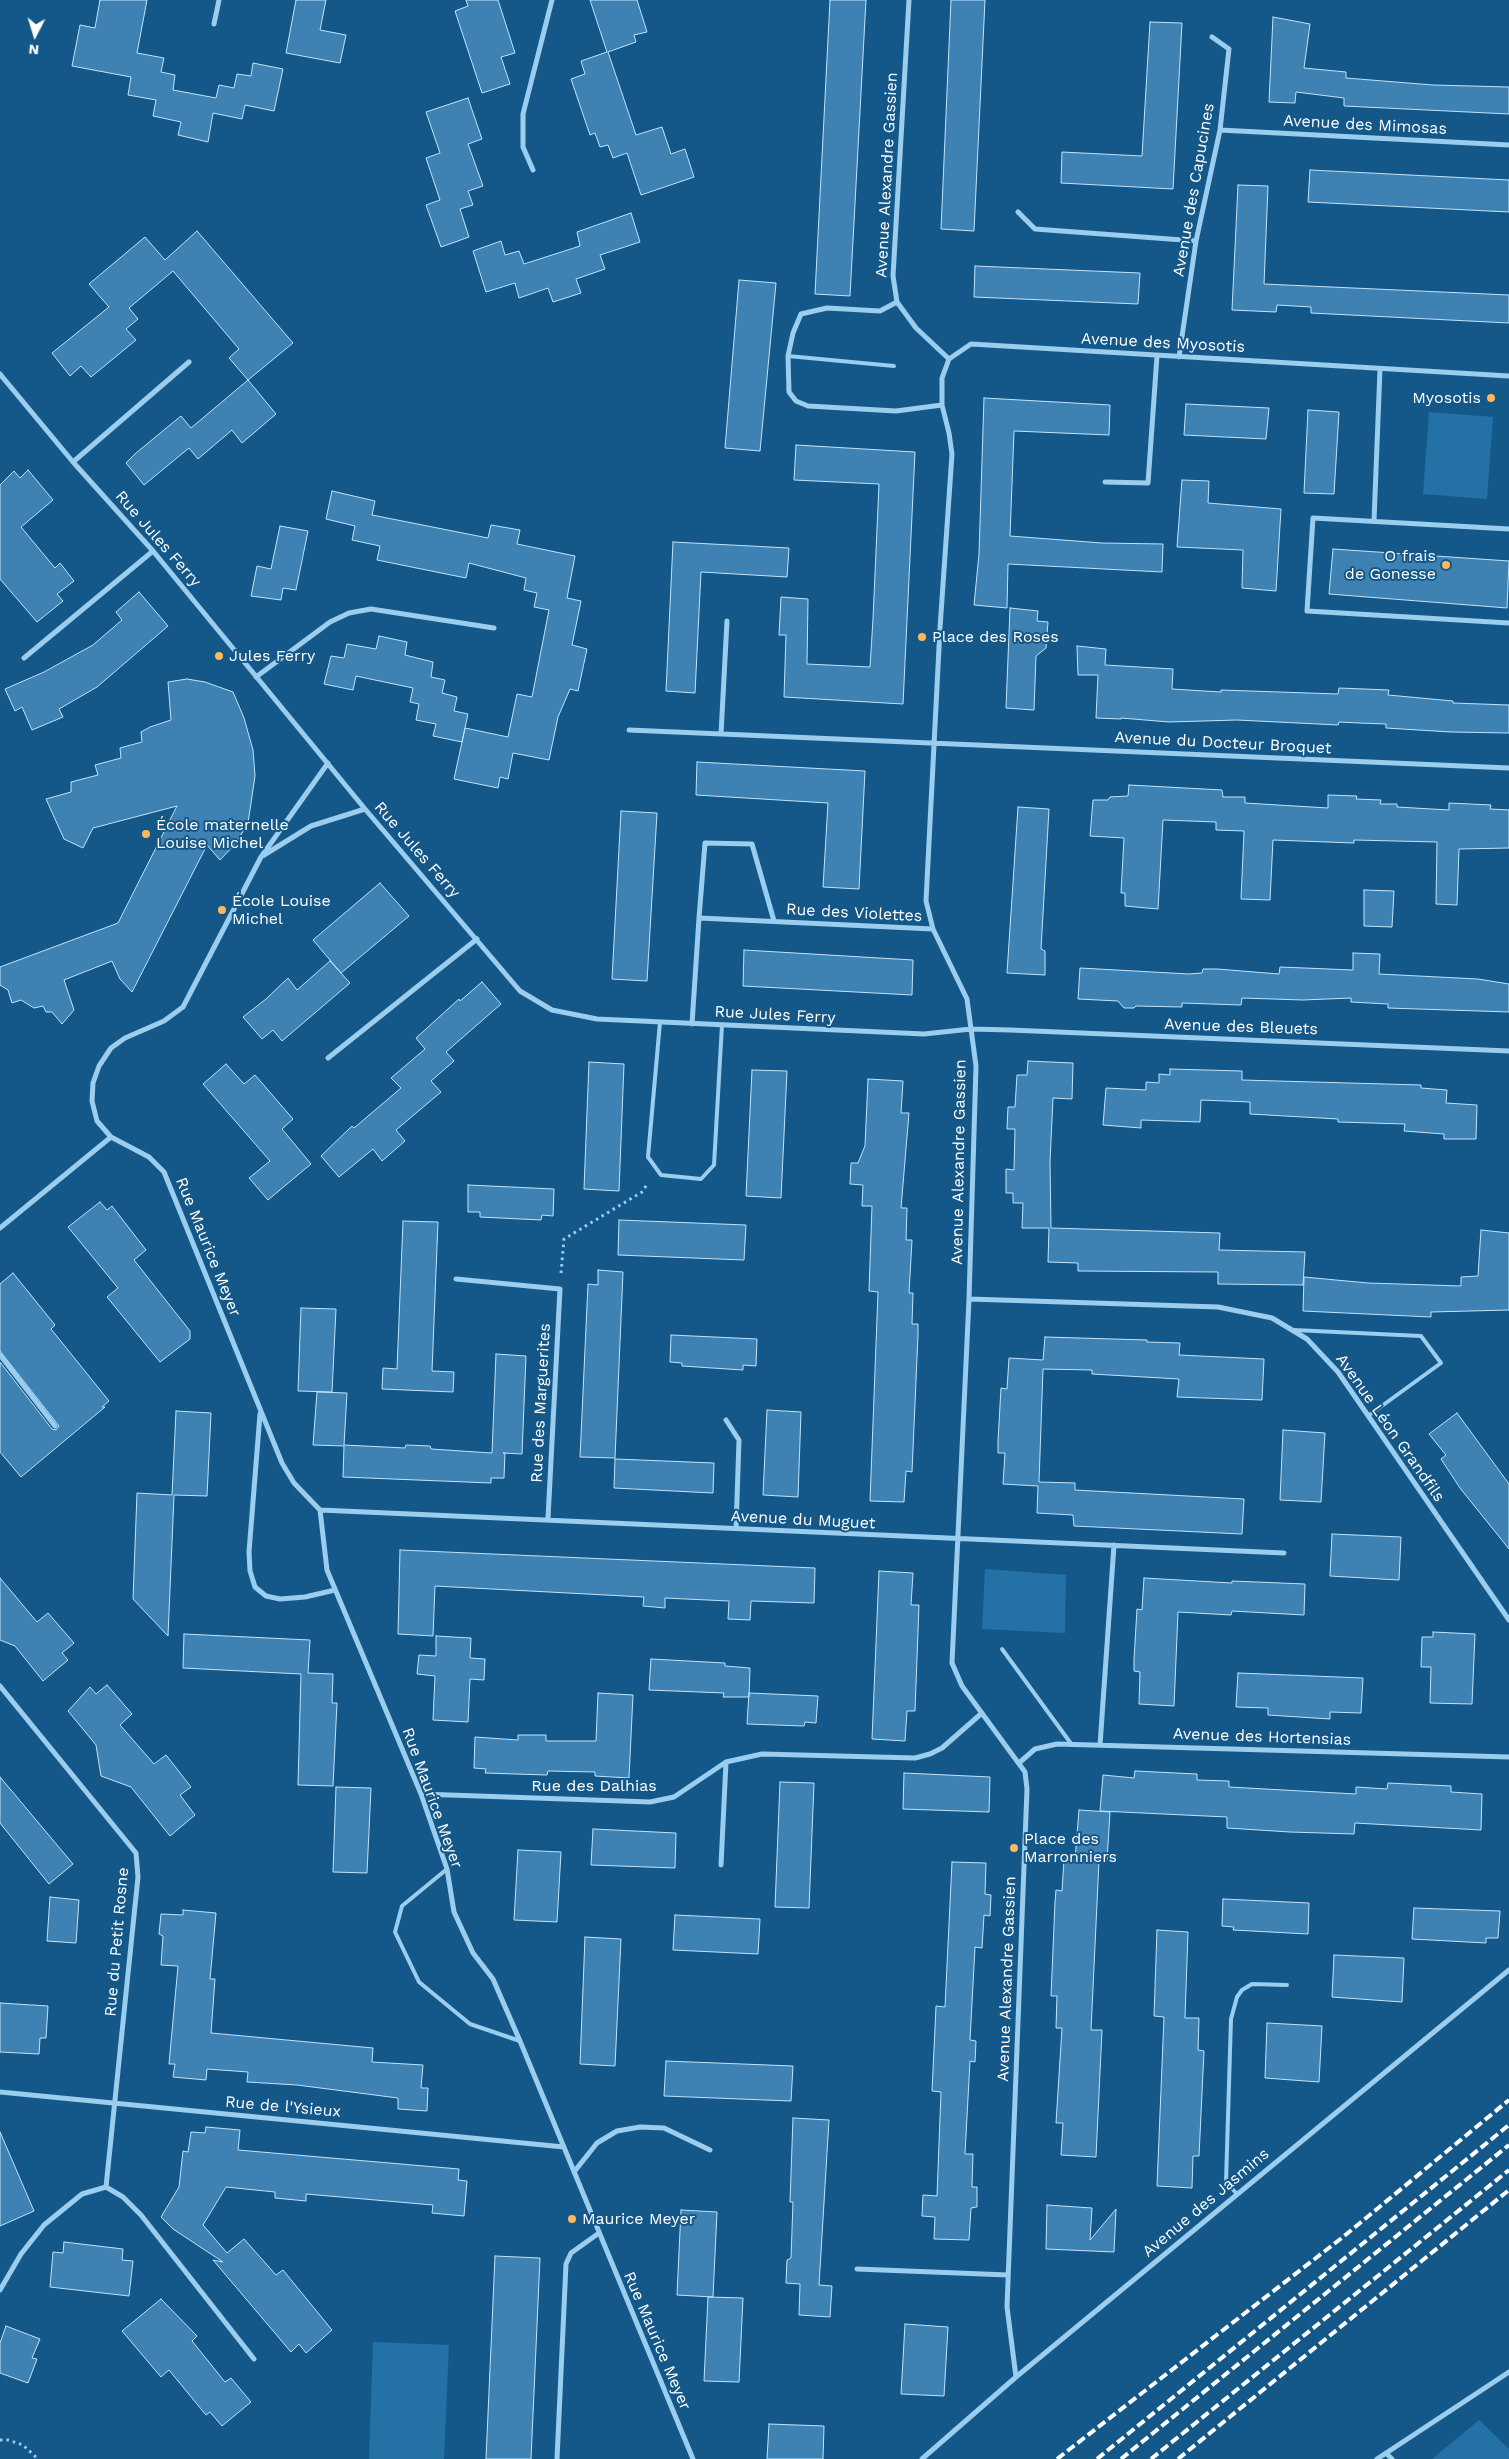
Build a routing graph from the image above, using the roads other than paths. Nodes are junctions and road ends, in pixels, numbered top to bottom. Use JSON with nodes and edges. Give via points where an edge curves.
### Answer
{"nodes":[{"id":1,"x":219,"y":0,"type":"edge"},
{"id":2,"x":552,"y":0,"type":"edge"},
{"id":3,"x":910,"y":0,"type":"edge"},
{"id":4,"x":214,"y":24,"type":"dead end"},
{"id":5,"x":1212,"y":36,"type":"dead end"},
{"id":6,"x":1220,"y":130,"type":"junction"},
{"id":7,"x":1509,"y":145,"type":"edge"},
{"id":8,"x":532,"y":170,"type":"dead end"},
{"id":9,"x":1018,"y":212,"type":"dead end"},
{"id":10,"x":1196,"y":241,"type":"junction"},
{"id":11,"x":897,"y":302,"type":"junction"},
{"id":12,"x":788,"y":356,"type":"junction"},
{"id":13,"x":1157,"y":356,"type":"junction"},
{"id":14,"x":1178,"y":357,"type":"junction"},
{"id":15,"x":949,"y":359,"type":"junction"},
{"id":16,"x":189,"y":362,"type":"dead end"},
{"id":17,"x":894,"y":366,"type":"dead end"},
{"id":18,"x":1380,"y":369,"type":"junction"},
{"id":19,"x":0,"y":374,"type":"edge"},
{"id":20,"x":1509,"y":376,"type":"edge"},
{"id":21,"x":942,"y":405,"type":"junction"},
{"id":22,"x":74,"y":462,"type":"junction"},
{"id":23,"x":1105,"y":482,"type":"dead end"},
{"id":24,"x":1374,"y":521,"type":"junction"},
{"id":25,"x":1509,"y":529,"type":"edge"},
{"id":26,"x":154,"y":550,"type":"junction"},
{"id":27,"x":727,"y":621,"type":"dead end"},
{"id":28,"x":1509,"y":623,"type":"edge"},
{"id":29,"x":494,"y":628,"type":"dead end"},
{"id":30,"x":24,"y":658,"type":"dead end"},
{"id":31,"x":256,"y":677,"type":"junction"},
{"id":32,"x":630,"y":730,"type":"dead end"},
{"id":33,"x":721,"y":734,"type":"junction"},
{"id":34,"x":935,"y":742,"type":"junction"},
{"id":35,"x":328,"y":763,"type":"junction"},
{"id":36,"x":1509,"y":768,"type":"edge"},
{"id":37,"x":365,"y":809,"type":"junction"},
{"id":38,"x":261,"y":857,"type":"junction"},
{"id":39,"x":699,"y":918,"type":"junction"},
{"id":40,"x":774,"y":921,"type":"junction"},
{"id":41,"x":933,"y":929,"type":"junction"},
{"id":42,"x":477,"y":939,"type":"junction"},
{"id":43,"x":660,"y":1022,"type":"junction"},
{"id":44,"x":692,"y":1024,"type":"junction"},
{"id":45,"x":722,"y":1026,"type":"junction"},
{"id":46,"x":971,"y":1029,"type":"junction"},
{"id":47,"x":1509,"y":1051,"type":"edge"},
{"id":48,"x":328,"y":1058,"type":"dead end"},
{"id":49,"x":111,"y":1137,"type":"junction"},
{"id":50,"x":0,"y":1228,"type":"edge"},
{"id":51,"x":456,"y":1279,"type":"dead end"},
{"id":52,"x":969,"y":1299,"type":"junction"},
{"id":53,"x":1292,"y":1330,"type":"junction"},
{"id":54,"x":0,"y":1355,"type":"edge"},
{"id":55,"x":260,"y":1412,"type":"junction"},
{"id":56,"x":1368,"y":1416,"type":"junction"},
{"id":57,"x":726,"y":1420,"type":"dead end"},
{"id":58,"x":55,"y":1426,"type":"dead end"},
{"id":59,"x":320,"y":1510,"type":"junction"},
{"id":60,"x":548,"y":1518,"type":"junction"},
{"id":61,"x":736,"y":1529,"type":"junction"},
{"id":62,"x":958,"y":1539,"type":"junction"},
{"id":63,"x":1114,"y":1545,"type":"junction"},
{"id":64,"x":1284,"y":1552,"type":"dead end"},
{"id":65,"x":335,"y":1590,"type":"junction"},
{"id":66,"x":1509,"y":1620,"type":"edge"},
{"id":67,"x":1002,"y":1649,"type":"dead end"},
{"id":68,"x":0,"y":1686,"type":"edge"},
{"id":69,"x":982,"y":1714,"type":"junction"},
{"id":70,"x":1072,"y":1745,"type":"junction"},
{"id":71,"x":1100,"y":1745,"type":"junction"},
{"id":72,"x":1509,"y":1757,"type":"edge"},
{"id":73,"x":726,"y":1762,"type":"junction"},
{"id":74,"x":1019,"y":1763,"type":"junction"},
{"id":75,"x":421,"y":1794,"type":"junction"},
{"id":76,"x":721,"y":1865,"type":"dead end"},
{"id":77,"x":448,"y":1869,"type":"junction"},
{"id":78,"x":1509,"y":1970,"type":"edge"},
{"id":79,"x":1287,"y":1985,"type":"dead end"},
{"id":80,"x":520,"y":2042,"type":"junction"},
{"id":81,"x":0,"y":2092,"type":"edge"},
{"id":82,"x":114,"y":2104,"type":"junction"},
{"id":83,"x":564,"y":2146,"type":"junction"},
{"id":84,"x":710,"y":2150,"type":"dead end"},
{"id":85,"x":574,"y":2172,"type":"junction"},
{"id":86,"x":106,"y":2187,"type":"junction"},
{"id":87,"x":1237,"y":2194,"type":"junction"},
{"id":88,"x":599,"y":2233,"type":"junction"},
{"id":89,"x":857,"y":2269,"type":"dead end"},
{"id":90,"x":1008,"y":2275,"type":"junction"},
{"id":91,"x":0,"y":2290,"type":"edge"},
{"id":92,"x":254,"y":2359,"type":"dead end"},
{"id":93,"x":1509,"y":2372,"type":"edge"},
{"id":94,"x":1016,"y":2377,"type":"junction"},
{"id":95,"x":1386,"y":2453,"type":"junction"},
{"id":96,"x":557,"y":2459,"type":"edge"},
{"id":97,"x":693,"y":2459,"type":"edge"},
{"id":98,"x":922,"y":2459,"type":"edge"},
{"id":99,"x":1377,"y":2459,"type":"edge"},
{"id":100,"x":1392,"y":2459,"type":"edge"}],
"edges":[{"from":1,"to":4,"type":"street"},
{"from":2,"to":8,"type":"street","via":[[523,114],[523,147]]},
{"from":3,"to":11,"type":"street","name":"Avenue Alexandre Gassien","via":[[893,276]]},
{"from":5,"to":6,"type":"street","name":"Avenue des Capucines","via":[[1229,50]]},
{"from":6,"to":7,"type":"street","name":"Avenue des Mimosas"},
{"from":6,"to":10,"type":"street","name":"Avenue des Capucines"},
{"from":9,"to":10,"type":"street","via":[[1035,229]]},
{"from":10,"to":14,"type":"street","name":"Avenue des Capucines"},
{"from":11,"to":12,"type":"street","via":[[880,311],[827,308],[801,314]]},
{"from":11,"to":15,"type":"street","name":"Avenue Alexandre Gassien","via":[[916,328]]},
{"from":12,"to":17,"type":"lane"},
{"from":12,"to":21,"type":"street","via":[[789,392],[796,402],[808,406],[896,411]]},
{"from":13,"to":14,"type":"street","name":"Avenue des Myosotis"},
{"from":13,"to":15,"type":"street","name":"Avenue des Myosotis","via":[[971,344]]},
{"from":13,"to":23,"type":"street","via":[[1148,483]]},
{"from":14,"to":18,"type":"street","name":"Avenue des Myosotis"},
{"from":15,"to":21,"type":"street","name":"Avenue Alexandre Gassien","via":[[942,378]]},
{"from":16,"to":22,"type":"street"},
{"from":18,"to":20,"type":"street","name":"Avenue des Myosotis"},
{"from":18,"to":24,"type":"street"},
{"from":19,"to":22,"type":"street","name":"Rue Jules Ferry"},
{"from":21,"to":34,"type":"street","name":"Avenue Alexandre Gassien","via":[[952,454]]},
{"from":22,"to":26,"type":"street","name":"Rue Jules Ferry"},
{"from":24,"to":25,"type":"street"},
{"from":24,"to":28,"type":"street","via":[[1313,518],[1307,611]]},
{"from":26,"to":30,"type":"street"},
{"from":26,"to":31,"type":"street","name":"Rue Jules Ferry"},
{"from":27,"to":33,"type":"street"},
{"from":29,"to":31,"type":"street","via":[[371,608],[330,622]]},
{"from":31,"to":35,"type":"street","name":"Rue Jules Ferry"},
{"from":32,"to":33,"type":"street","name":"Avenue du Docteur Broquet"},
{"from":33,"to":34,"type":"street","name":"Avenue du Docteur Broquet"},
{"from":34,"to":36,"type":"street","name":"Avenue du Docteur Broquet"},
{"from":34,"to":41,"type":"street","name":"Avenue Alexandre Gassien","via":[[926,901]]},
{"from":35,"to":37,"type":"street","name":"Rue Jules Ferry"},
{"from":35,"to":38,"type":"street","name":"Rue Maurice Meyer"},
{"from":37,"to":38,"type":"street","via":[[310,826]]},
{"from":37,"to":42,"type":"street","name":"Rue Jules Ferry"},
{"from":38,"to":49,"type":"street","name":"Rue Maurice Meyer","via":[[183,1007],[164,1021],[125,1038],[111,1048],[99,1066],[93,1083],[92,1101],[97,1121]]},
{"from":39,"to":40,"type":"street","name":"Rue des Violettes"},
{"from":39,"to":40,"type":"street","name":"Rue des Violettes","via":[[705,843],[752,844]]},
{"from":39,"to":44,"type":"street","name":"Rue des Violettes"},
{"from":40,"to":41,"type":"street","name":"Rue des Violettes"},
{"from":41,"to":46,"type":"street","name":"Avenue Alexandre Gassien","via":[[966,999]]},
{"from":42,"to":43,"type":"street","name":"Rue Jules Ferry","via":[[520,991],[552,1010],[597,1019]]},
{"from":42,"to":48,"type":"street"},
{"from":43,"to":44,"type":"street","name":"Rue Jules Ferry"},
{"from":43,"to":45,"type":"lane","via":[[648,1157],[661,1175],[701,1179],[714,1166]]},
{"from":44,"to":45,"type":"street","name":"Rue Jules Ferry"},
{"from":45,"to":46,"type":"street","name":"Rue Jules Ferry","via":[[924,1034]]},
{"from":46,"to":47,"type":"street","name":"Avenue des Bleuets"},
{"from":46,"to":52,"type":"street","name":"Avenue Alexandre Gassien","via":[[976,1066]]},
{"from":49,"to":50,"type":"street"},
{"from":49,"to":55,"type":"street","name":"Rue Maurice Meyer","via":[[149,1157],[164,1172]]},
{"from":51,"to":60,"type":"street","name":"Rue des Marguerites","via":[[560,1289]]},
{"from":52,"to":53,"type":"street","name":"Avenue Léon Grandfils","via":[[1218,1307],[1272,1318]]},
{"from":52,"to":62,"type":"street","name":"Avenue Alexandre Gassien"},
{"from":53,"to":56,"type":"street","name":"Avenue Léon Grandfils","via":[[1307,1339],[1338,1372]]},
{"from":53,"to":56,"type":"lane","via":[[1422,1336],[1440,1363]]},
{"from":54,"to":58,"type":"street"},
{"from":55,"to":59,"type":"street","name":"Rue Maurice Meyer","via":[[294,1483]]},
{"from":55,"to":65,"type":"street","name":"Rue Maurice Meyer","via":[[249,1552],[254,1587],[266,1596],[280,1599]]},
{"from":56,"to":66,"type":"street","name":"Avenue Léon Grandfils"},
{"from":57,"to":61,"type":"street","via":[[739,1440]]},
{"from":59,"to":60,"type":"street","name":"Avenue du Muguet"},
{"from":59,"to":65,"type":"street","name":"Rue Maurice Meyer","via":[[327,1570]]},
{"from":60,"to":61,"type":"street","name":"Avenue du Muguet"},
{"from":61,"to":62,"type":"street","name":"Avenue du Muguet"},
{"from":62,"to":63,"type":"street","name":"Avenue du Muguet"},
{"from":62,"to":69,"type":"street","name":"Avenue Alexandre Gassien","via":[[952,1663],[962,1686]]},
{"from":63,"to":64,"type":"street","name":"Avenue du Muguet"},
{"from":63,"to":71,"type":"street"},
{"from":65,"to":75,"type":"street","name":"Rue Maurice Meyer"},
{"from":67,"to":70,"type":"lane"},
{"from":68,"to":82,"type":"street","name":"Rue du Petit Rosne","via":[[136,1854],[138,1878]]},
{"from":69,"to":73,"type":"street","name":"Rue des Dalhias","via":[[942,1748],[915,1758],[762,1754]]},
{"from":69,"to":74,"type":"street","name":"Avenue Alexandre Gassien"},
{"from":70,"to":71,"type":"street","name":"Avenue des Hortensias"},
{"from":70,"to":74,"type":"street","name":"Avenue des Hortensias","via":[[1057,1744],[1035,1749]]},
{"from":71,"to":72,"type":"street","name":"Avenue des Hortensias"},
{"from":73,"to":75,"type":"street","name":"Rue des Dalhias","via":[[674,1797],[650,1802]]},
{"from":73,"to":76,"type":"street"},
{"from":74,"to":90,"type":"street","name":"Avenue Alexandre Gassien","via":[[1025,1772],[1026,1798]]},
{"from":75,"to":77,"type":"street","name":"Rue Maurice Meyer"},
{"from":77,"to":80,"type":"street","name":"Rue Maurice Meyer","via":[[454,1912],[473,1952],[493,1979]]},
{"from":77,"to":80,"type":"lane","via":[[402,1906],[395,1932],[419,1982],[470,2024]]},
{"from":78,"to":87,"type":"street","name":"Avenue des Jasmins"},
{"from":79,"to":87,"type":"lane","via":[[1252,1984],[1242,1990],[1231,2019],[1226,2182]]},
{"from":80,"to":83,"type":"street","name":"Rue Maurice Meyer"},
{"from":81,"to":82,"type":"street","name":"Rue de l'Ysieux"},
{"from":82,"to":83,"type":"street","name":"Rue de l'Ysieux"},
{"from":82,"to":86,"type":"street","name":"Rue du Petit Rosne"},
{"from":83,"to":85,"type":"street","name":"Rue Maurice Meyer"},
{"from":84,"to":85,"type":"street","via":[[664,2128],[640,2127],[617,2131],[597,2144]]},
{"from":85,"to":88,"type":"street","name":"Rue Maurice Meyer"},
{"from":86,"to":91,"type":"street","via":[[82,2194],[44,2225],[21,2254]]},
{"from":86,"to":92,"type":"street","via":[[123,2197],[141,2215]]},
{"from":87,"to":94,"type":"street","name":"Avenue des Jasmins"},
{"from":88,"to":96,"type":"street","via":[[571,2253],[566,2264]]},
{"from":88,"to":97,"type":"street","name":"Rue Maurice Meyer"},
{"from":89,"to":90,"type":"street"},
{"from":90,"to":94,"type":"street","name":"Avenue Alexandre Gassien","via":[[1007,2307]]},
{"from":93,"to":95,"type":"street"},
{"from":94,"to":98,"type":"street","name":"Avenue des Jasmins"},
{"from":95,"to":99,"type":"street"},
{"from":95,"to":100,"type":"street"}]}
